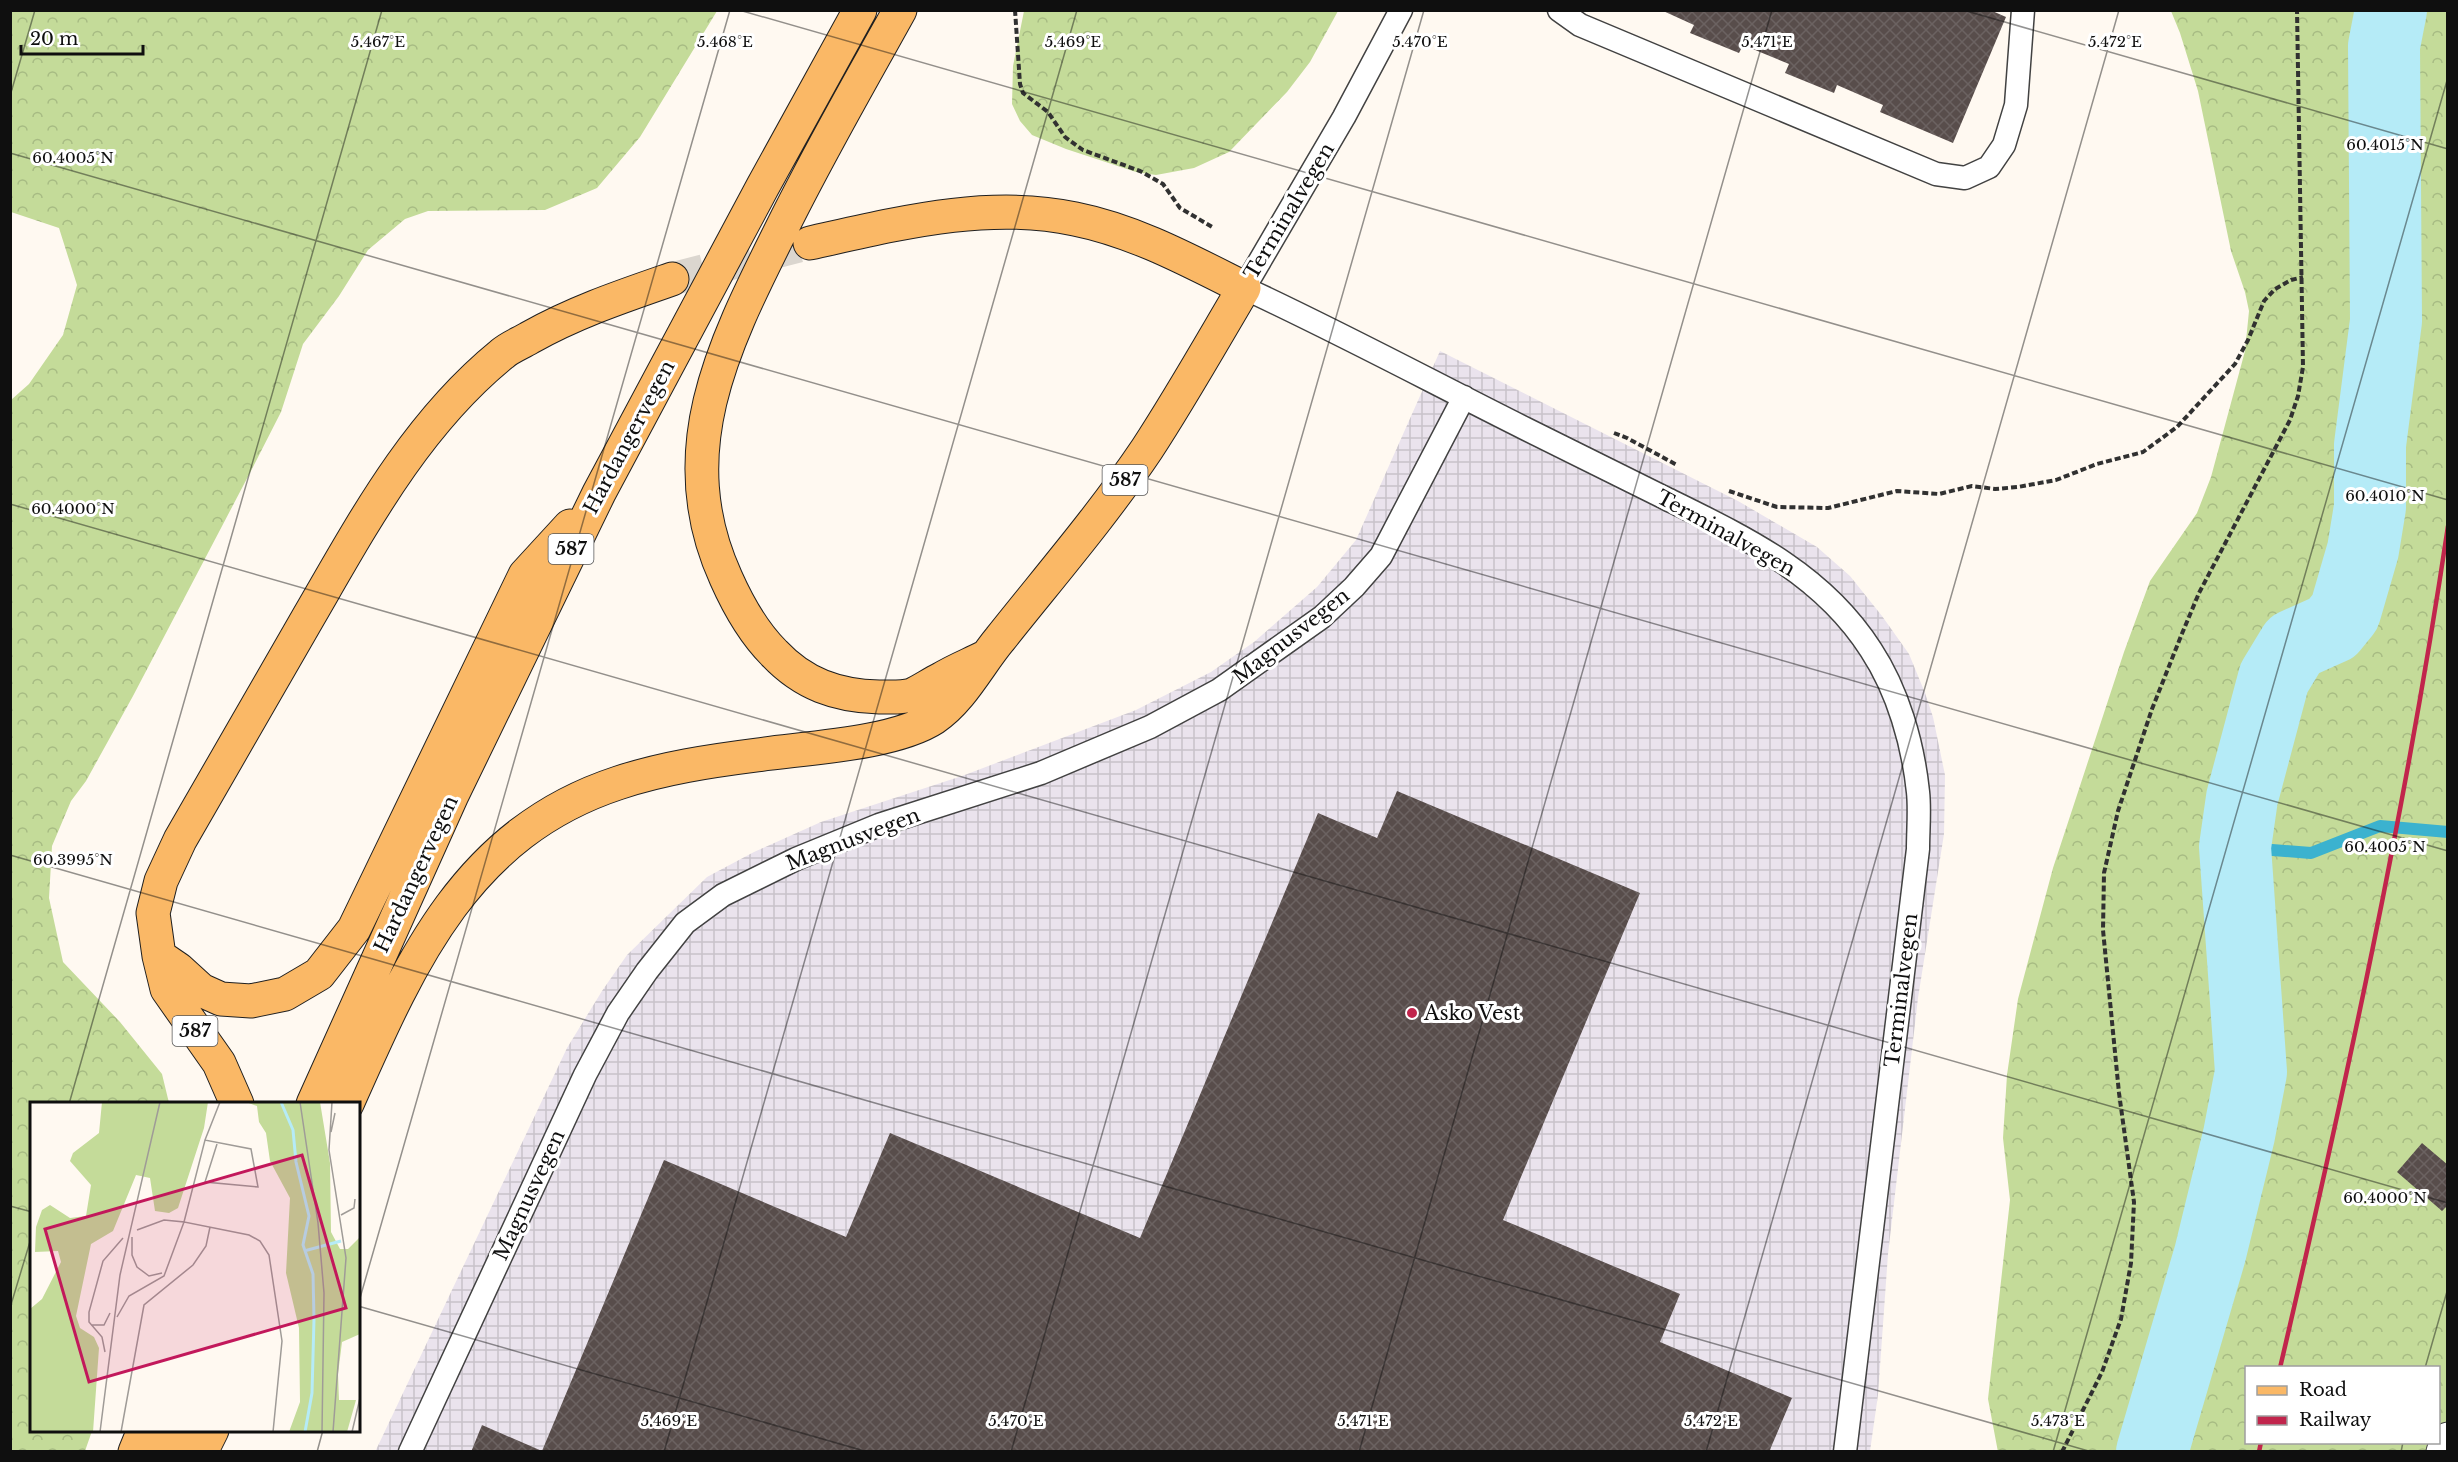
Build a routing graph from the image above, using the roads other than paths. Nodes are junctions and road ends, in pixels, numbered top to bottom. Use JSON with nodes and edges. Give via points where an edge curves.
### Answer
{"nodes":[{"id":1,"x":860,"y":10,"type":"edge"},
{"id":2,"x":900,"y":10,"type":"edge"},
{"id":3,"x":1401,"y":10,"type":"edge"},
{"id":4,"x":1559,"y":10,"type":"edge"},
{"id":5,"x":2023,"y":10,"type":"edge"},
{"id":6,"x":810,"y":243,"type":"tunnel mouth"},
{"id":7,"x":672,"y":279,"type":"tunnel mouth"},
{"id":8,"x":1244,"y":288,"type":"junction"},
{"id":9,"x":1464,"y":397,"type":"junction"},
{"id":10,"x":599,"y":493,"type":"junction"},
{"id":11,"x":984,"y":657,"type":"junction"},
{"id":12,"x":159,"y":956,"type":"junction"},
{"id":13,"x":236,"y":1102,"type":"edge"},
{"id":14,"x":314,"y":1102,"type":"edge"},
{"id":15,"x":348,"y":1102,"type":"edge"},
{"id":16,"x":144,"y":1432,"type":"edge"},
{"id":17,"x":176,"y":1432,"type":"edge"},
{"id":18,"x":211,"y":1432,"type":"edge"},
{"id":19,"x":2448,"y":1439,"type":"edge"},
{"id":20,"x":135,"y":1452,"type":"edge"},
{"id":21,"x":168,"y":1452,"type":"edge"},
{"id":22,"x":201,"y":1452,"type":"edge"},
{"id":23,"x":410,"y":1452,"type":"edge"},
{"id":24,"x":1845,"y":1452,"type":"edge"},
{"id":25,"x":2443,"y":1452,"type":"edge"}],
"edges":[{"from":1,"to":10,"type":"main road","name":"Hardangervegen","number":"587"},
{"from":2,"to":11,"type":"main road","number":"587","via":[[794,203],[730,335],[705,426],[705,512],[710,539],[735,598],[765,644],[806,680],[857,697],[911,695]]},
{"from":3,"to":8,"type":"lane","name":"Terminalvegen"},
{"from":4,"to":5,"type":"lane","via":[[1580,25],[1936,174],[1965,178],[1989,167],[2004,145],[2016,105]]},
{"from":6,"to":8,"type":"main road","via":[[920,219],[1008,212],[1064,217],[1126,234],[1184,257]]},
{"from":7,"to":12,"type":"main road","number":"587","via":[[609,300],[504,352],[431,424],[392,475],[180,840],[161,881],[153,913]]},
{"from":8,"to":9,"type":"lane","name":"Terminalvegen"},
{"from":8,"to":11,"type":"main road","number":"587","via":[[1176,404],[1103,512]]},
{"from":9,"to":23,"type":"lane","name":"Magnusvegen","via":[[1381,556],[1322,617],[1220,690],[1150,727],[1041,773],[879,825],[796,860],[723,895],[686,923],[618,1013],[585,1075]]},
{"from":9,"to":24,"type":"lane","name":"Terminalvegen","via":[[1725,528],[1793,567],[1832,601],[1872,650],[1895,697],[1911,746],[1918,794],[1918,849]]},
{"from":10,"to":12,"type":"main road","number":"587","via":[[525,575],[354,928],[319,974],[285,994],[251,1001],[221,999],[201,990]]},
{"from":10,"to":14,"type":"main road","name":"Hardangervegen","number":"587","via":[[452,795]]},
{"from":11,"to":15,"type":"main road","number":"587","via":[[960,693],[934,718],[893,736],[657,771],[573,801],[533,825],[473,876],[442,916],[379,1032]]},
{"from":12,"to":13,"type":"main road","number":"587","via":[[167,989],[219,1063]]},
{"from":16,"to":20,"type":"main road"},
{"from":17,"to":21,"type":"main road"},
{"from":18,"to":22,"type":"main road"},
{"from":19,"to":25,"type":"street"}]}
